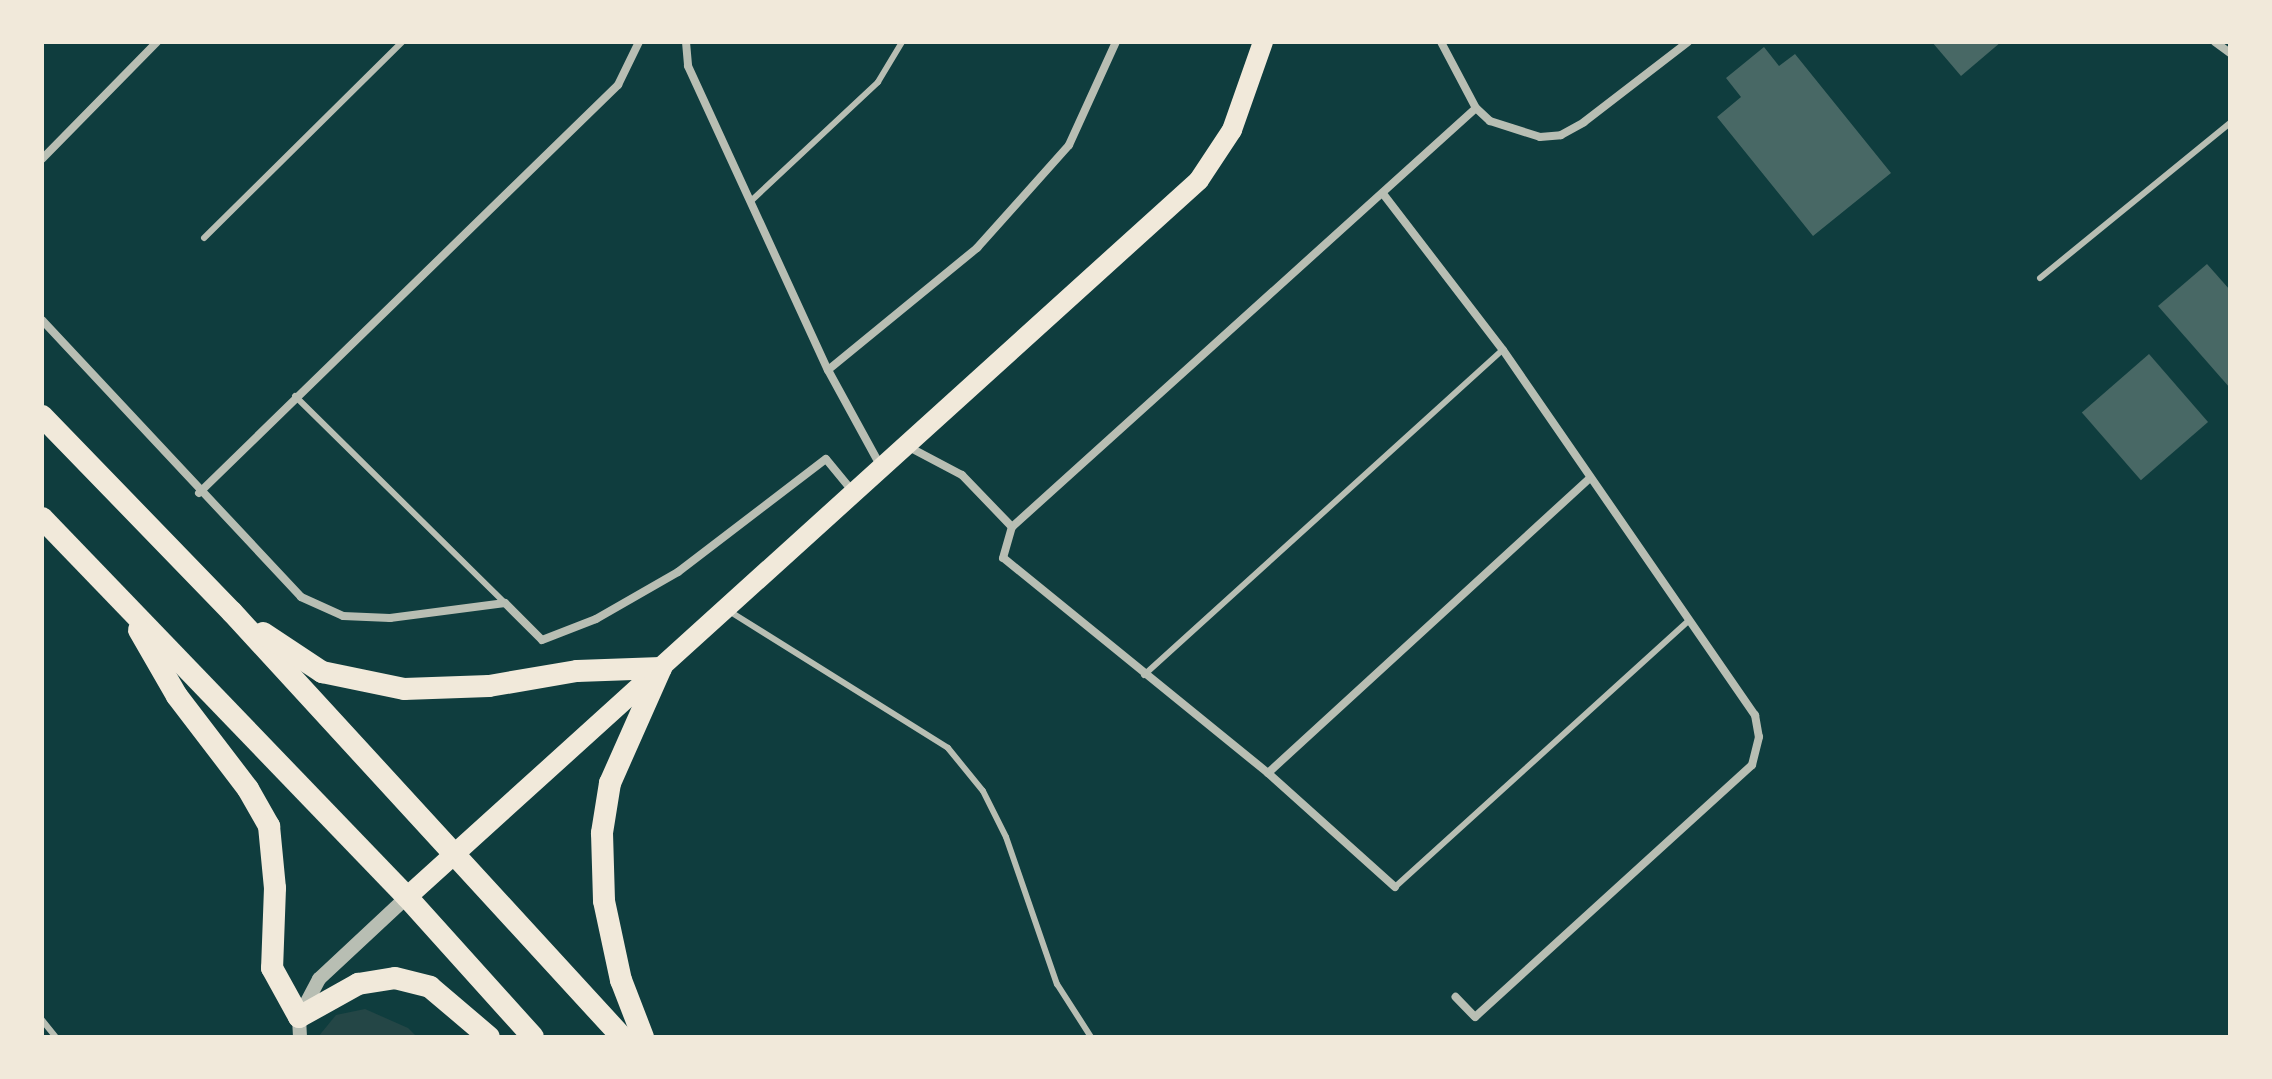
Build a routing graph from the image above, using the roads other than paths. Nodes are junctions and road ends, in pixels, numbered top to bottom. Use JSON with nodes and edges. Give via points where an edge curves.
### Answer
{"nodes":[{"id":1,"x":157,"y":42,"type":"edge"},
{"id":2,"x":402,"y":42,"type":"edge"},
{"id":3,"x":639,"y":42,"type":"edge"},
{"id":4,"x":686,"y":42,"type":"edge"},
{"id":5,"x":902,"y":42,"type":"edge"},
{"id":6,"x":1116,"y":42,"type":"edge"},
{"id":7,"x":1263,"y":42,"type":"edge"},
{"id":8,"x":1441,"y":42,"type":"edge"},
{"id":9,"x":1688,"y":42,"type":"edge"},
{"id":10,"x":2215,"y":42,"type":"edge"},
{"id":11,"x":2230,"y":53,"type":"edge"},
{"id":12,"x":1476,"y":108,"type":"junction"},
{"id":13,"x":2230,"y":123,"type":"edge"},
{"id":14,"x":42,"y":159,"type":"edge"},
{"id":15,"x":1384,"y":195,"type":"junction"},
{"id":16,"x":751,"y":201,"type":"junction"},
{"id":17,"x":204,"y":238,"type":"dead end"},
{"id":18,"x":2040,"y":278,"type":"dead end"},
{"id":19,"x":42,"y":320,"type":"edge"},
{"id":20,"x":1503,"y":350,"type":"junction"},
{"id":21,"x":828,"y":370,"type":"junction"},
{"id":22,"x":295,"y":396,"type":"junction"},
{"id":23,"x":42,"y":416,"type":"edge"},
{"id":24,"x":907,"y":446,"type":"junction"},
{"id":25,"x":882,"y":469,"type":"junction"},
{"id":26,"x":1589,"y":479,"type":"junction"},
{"id":27,"x":199,"y":493,"type":"junction"},
{"id":28,"x":855,"y":493,"type":"junction"},
{"id":29,"x":42,"y":518,"type":"edge"},
{"id":30,"x":1012,"y":527,"type":"junction"},
{"id":31,"x":121,"y":597,"type":"junction"},
{"id":32,"x":505,"y":603,"type":"junction"},
{"id":33,"x":727,"y":609,"type":"junction"},
{"id":34,"x":232,"y":612,"type":"junction"},
{"id":35,"x":1689,"y":620,"type":"junction"},
{"id":36,"x":661,"y":668,"type":"junction"},
{"id":37,"x":1143,"y":676,"type":"junction"},
{"id":38,"x":1268,"y":773,"type":"junction"},
{"id":39,"x":454,"y":852,"type":"junction"},
{"id":40,"x":1395,"y":887,"type":"joint"},
{"id":41,"x":407,"y":897,"type":"junction"},
{"id":42,"x":1456,"y":997,"type":"dead end"},
{"id":43,"x":42,"y":1020,"type":"edge"},
{"id":44,"x":300,"y":1027,"type":"edge"},
{"id":45,"x":56,"y":1037,"type":"edge"},
{"id":46,"x":489,"y":1037,"type":"edge"},
{"id":47,"x":533,"y":1037,"type":"edge"},
{"id":48,"x":622,"y":1037,"type":"edge"},
{"id":49,"x":643,"y":1037,"type":"edge"},
{"id":50,"x":1091,"y":1037,"type":"edge"}],
"edges":[{"from":1,"to":14,"type":"street"},
{"from":2,"to":17,"type":"lane"},
{"from":3,"to":22,"type":"street","via":[[618,85]]},
{"from":4,"to":16,"type":"street","via":[[688,66]]},
{"from":5,"to":16,"type":"lane","via":[[878,82]]},
{"from":6,"to":21,"type":"street","via":[[1069,145],[977,248]]},
{"from":7,"to":24,"type":"main road","via":[[1232,130],[1199,180]]},
{"from":8,"to":12,"type":"street"},
{"from":9,"to":12,"type":"street","via":[[1635,87],[1561,135],[1525,135],[1490,121]]},
{"from":10,"to":11,"type":"street"},
{"from":12,"to":15,"type":"street"},
{"from":13,"to":18,"type":"lane"},
{"from":15,"to":20,"type":"street"},
{"from":15,"to":30,"type":"street"},
{"from":16,"to":21,"type":"street"},
{"from":19,"to":27,"type":"street"},
{"from":20,"to":26,"type":"street"},
{"from":20,"to":37,"type":"lane"},
{"from":21,"to":25,"type":"street"},
{"from":22,"to":27,"type":"street"},
{"from":22,"to":32,"type":"lane"},
{"from":23,"to":34,"type":"highway"},
{"from":24,"to":25,"type":"main road"},
{"from":24,"to":30,"type":"street","via":[[962,475]]},
{"from":25,"to":28,"type":"main road"},
{"from":26,"to":35,"type":"street"},
{"from":26,"to":38,"type":"street"},
{"from":27,"to":32,"type":"street","via":[[301,597],[343,616],[390,618]]},
{"from":28,"to":32,"type":"street","via":[[826,459],[678,572],[596,619],[542,640]]},
{"from":28,"to":33,"type":"main road"},
{"from":29,"to":31,"type":"highway"},
{"from":30,"to":37,"type":"street","via":[[1003,558]]},
{"from":31,"to":41,"type":"highway"},
{"from":31,"to":44,"type":"highway","via":[[177,696],[248,789],[269,826],[275,888],[272,968]]},
{"from":33,"to":36,"type":"main road"},
{"from":33,"to":50,"type":"lane","via":[[948,748],[983,791],[1006,837],[1057,984]]},
{"from":34,"to":36,"type":"highway","via":[[322,672],[404,689]]},
{"from":34,"to":39,"type":"highway"},
{"from":35,"to":40,"type":"lane"},
{"from":35,"to":42,"type":"street","via":[[1755,715],[1759,750],[1752,765],[1475,1017]]},
{"from":36,"to":39,"type":"main road"},
{"from":36,"to":49,"type":"highway","via":[[610,783],[602,833],[604,901],[621,980]]},
{"from":37,"to":38,"type":"street"},
{"from":38,"to":40,"type":"street"},
{"from":39,"to":41,"type":"main road"},
{"from":39,"to":48,"type":"highway"},
{"from":41,"to":44,"type":"street","via":[[319,979]]},
{"from":41,"to":47,"type":"highway"},
{"from":43,"to":45,"type":"lane"},
{"from":44,"to":46,"type":"highway","via":[[358,984],[395,978],[430,987]]}]}
